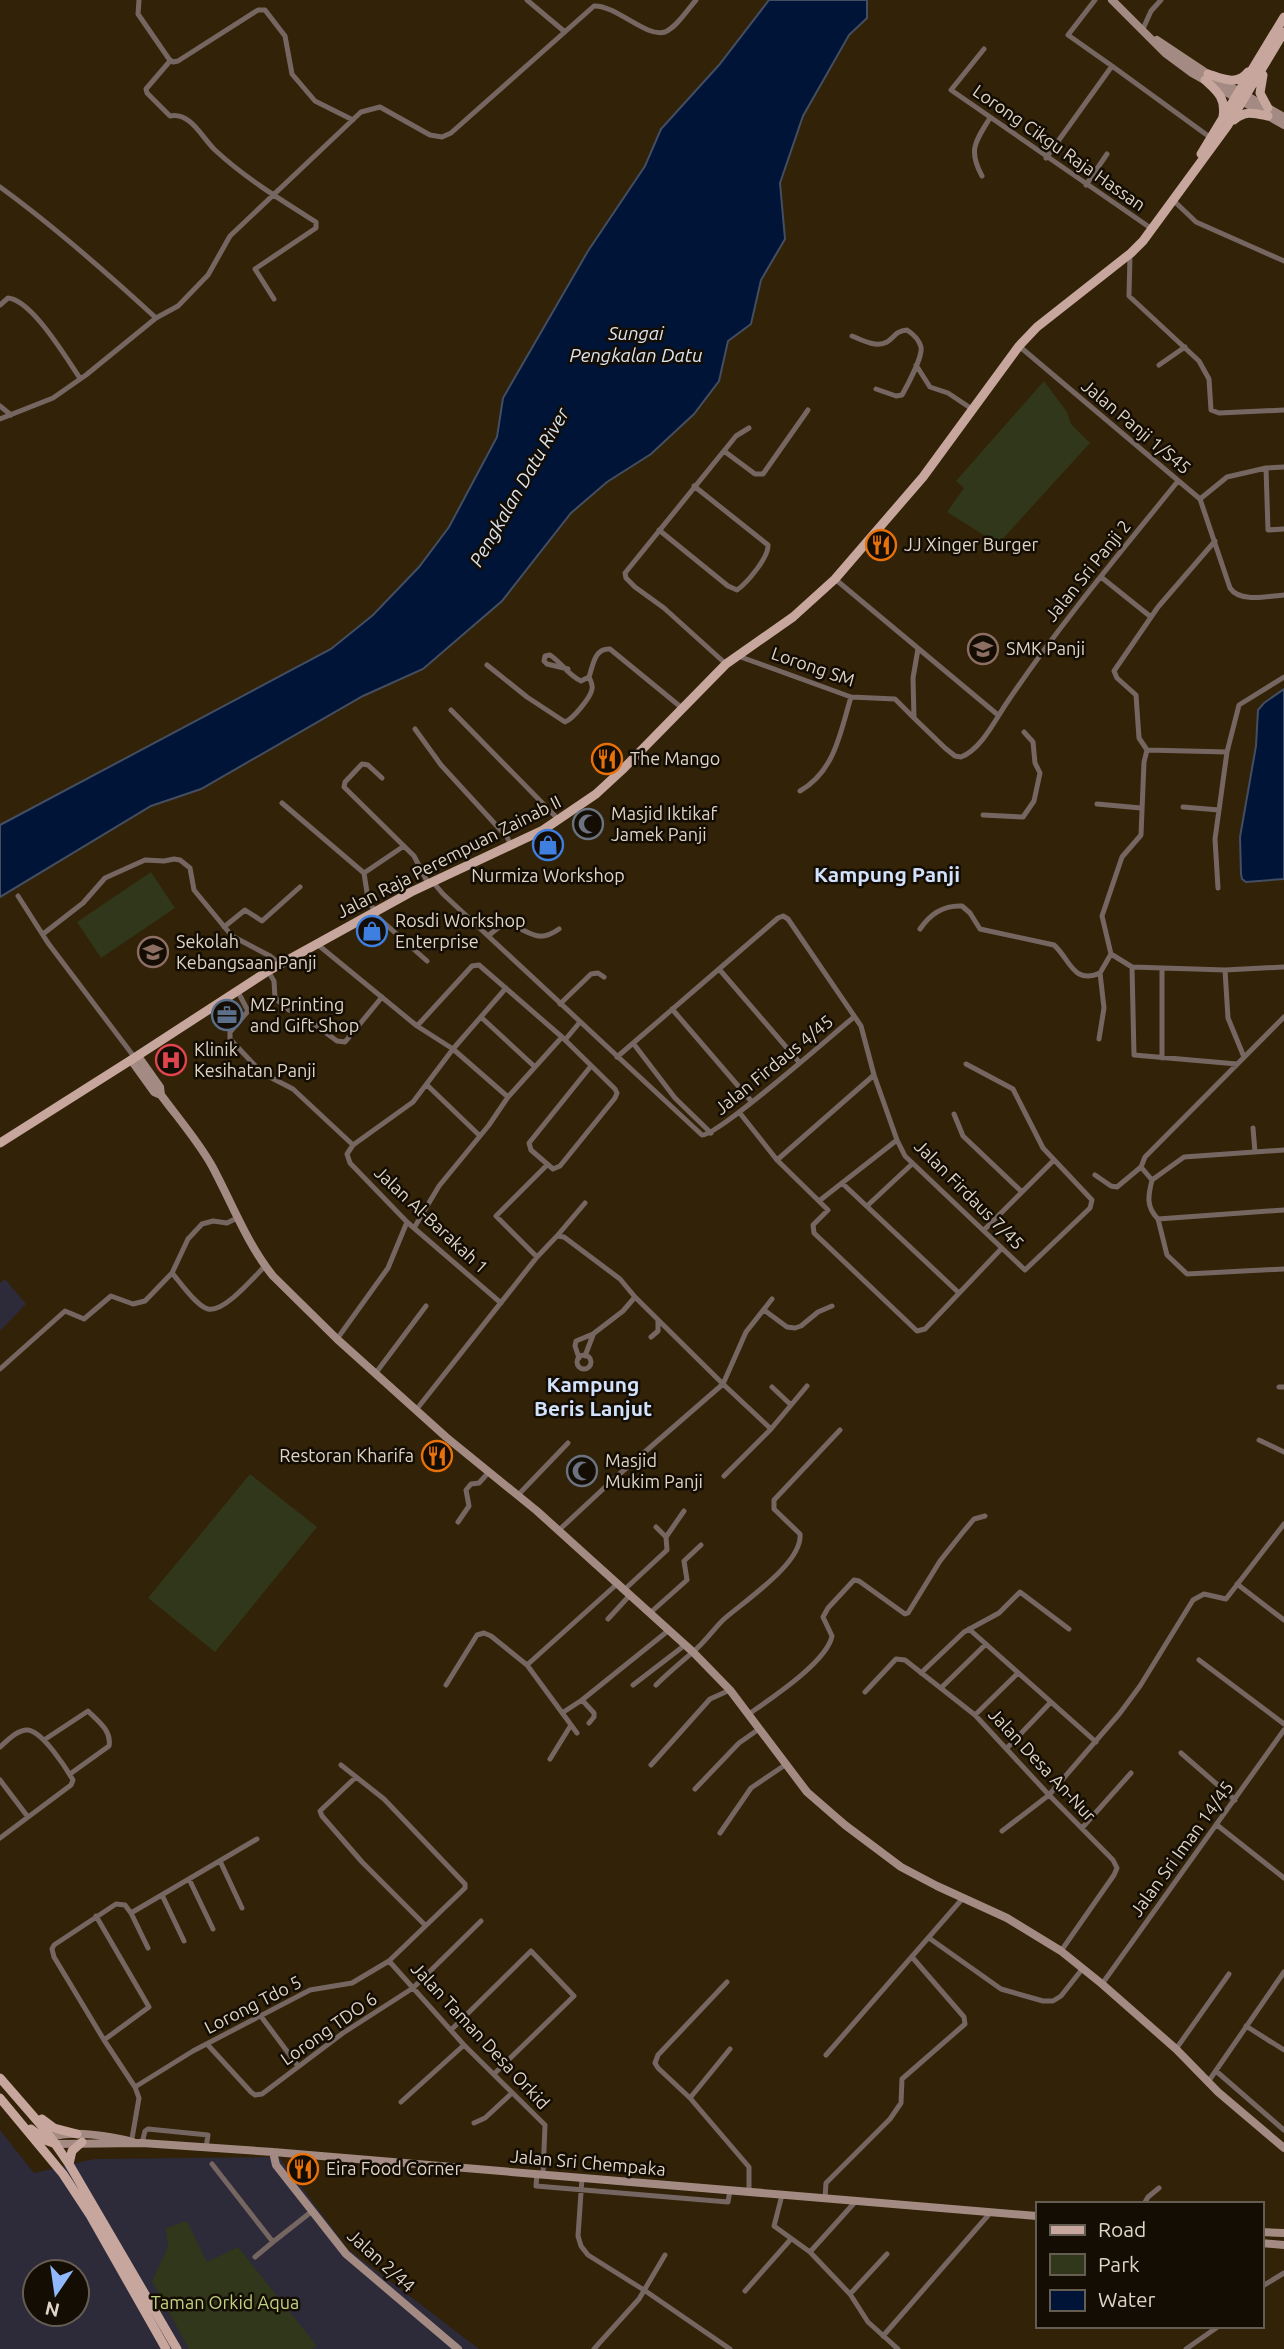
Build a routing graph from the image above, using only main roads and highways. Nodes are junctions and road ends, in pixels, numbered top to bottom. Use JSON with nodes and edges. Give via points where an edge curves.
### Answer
{"nodes":[{"id":1,"x":1284,"y":17,"type":"edge"},
{"id":2,"x":1284,"y":32,"type":"edge"},
{"id":3,"x":1264,"y":60,"type":"junction"},
{"id":4,"x":1225,"y":124,"type":"junction"},
{"id":5,"x":1172,"y":200,"type":"junction"},
{"id":6,"x":0,"y":1143,"type":"edge"},
{"id":7,"x":0,"y":2078,"type":"edge"},
{"id":8,"x":2,"y":2100,"type":"edge"},
{"id":9,"x":24,"y":2105,"type":"junction"},
{"id":10,"x":52,"y":2141,"type":"junction"},
{"id":11,"x":69,"y":2164,"type":"junction"},
{"id":12,"x":63,"y":2174,"type":"junction"},
{"id":13,"x":166,"y":2349,"type":"edge"},
{"id":14,"x":177,"y":2349,"type":"edge"}],
"edges":[{"from":1,"to":3,"type":"main road"},
{"from":2,"to":3,"type":"main road"},
{"from":3,"to":4,"type":"main road"},
{"from":3,"to":4,"type":"main road","via":[[1260,93],[1268,112],[1240,114]]},
{"from":3,"to":4,"type":"main road","via":[[1237,80],[1206,77],[1224,101]]},
{"from":4,"to":5,"type":"main road"},
{"from":4,"to":5,"type":"main road"},
{"from":5,"to":6,"type":"main road","name":"Jalan Raja Perempuan Zainab II","via":[[1130,253],[1019,346],[923,477],[835,579],[793,617],[726,664],[608,784],[559,820],[512,846],[430,882],[279,964]]},
{"from":7,"to":9,"type":"main road"},
{"from":8,"to":10,"type":"main road","via":[[39,2137]]},
{"from":8,"to":12,"type":"main road"},
{"from":9,"to":10,"type":"main road"},
{"from":9,"to":11,"type":"main road","via":[[54,2128],[80,2138]]},
{"from":10,"to":11,"type":"main road"},
{"from":10,"to":12,"type":"main road"},
{"from":11,"to":14,"type":"main road"},
{"from":12,"to":13,"type":"main road"}]}
